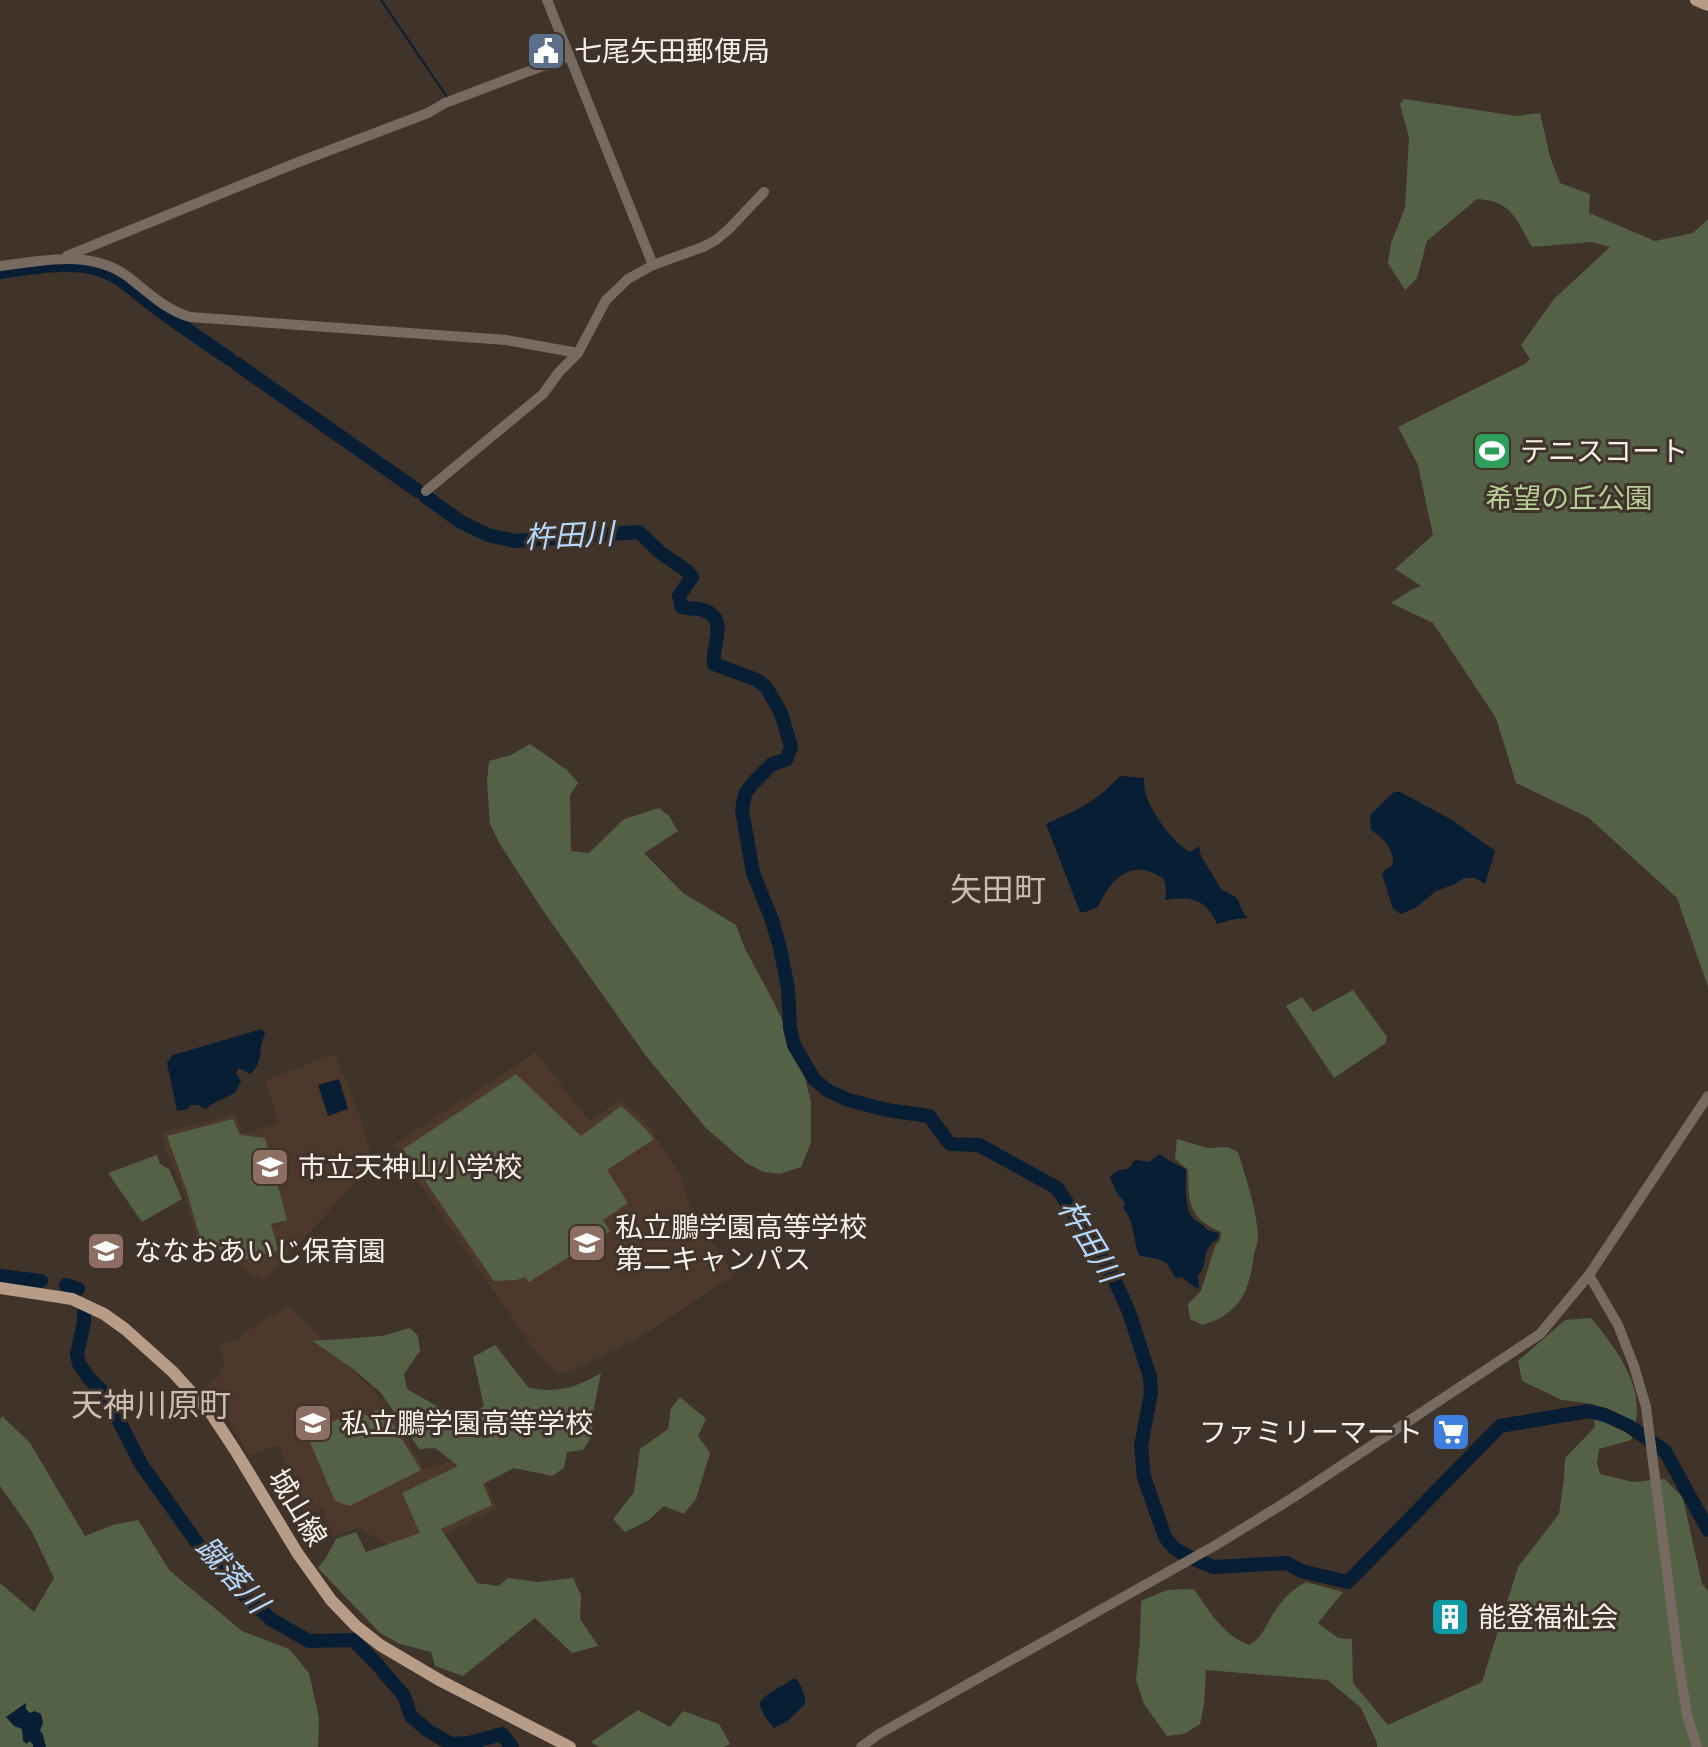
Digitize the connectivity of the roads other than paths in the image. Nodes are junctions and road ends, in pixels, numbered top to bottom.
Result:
1 (547, 0) edge
2 (1696, 0) edge
3 (1708, 5) edge
4 (569, 56) junction
5 (764, 192) dead end
6 (62, 259) junction
7 (653, 265) junction
8 (0, 266) edge
9 (578, 353) junction
10 (426, 491) dead end
11 (1708, 1096) edge
12 (1589, 1275) junction
13 (0, 1288) edge
14 (570, 1747) edge
15 (861, 1747) edge
16 (1697, 1747) edge

1 - 4 street
2 - 3 main road
4 - 6 street
4 - 7 street
5 - 7 street
6 - 8 street
6 - 9 street
7 - 9 street
9 - 10 street
11 - 12 street
12 - 15 street
12 - 16 street
13 - 14 main road, 城山線

